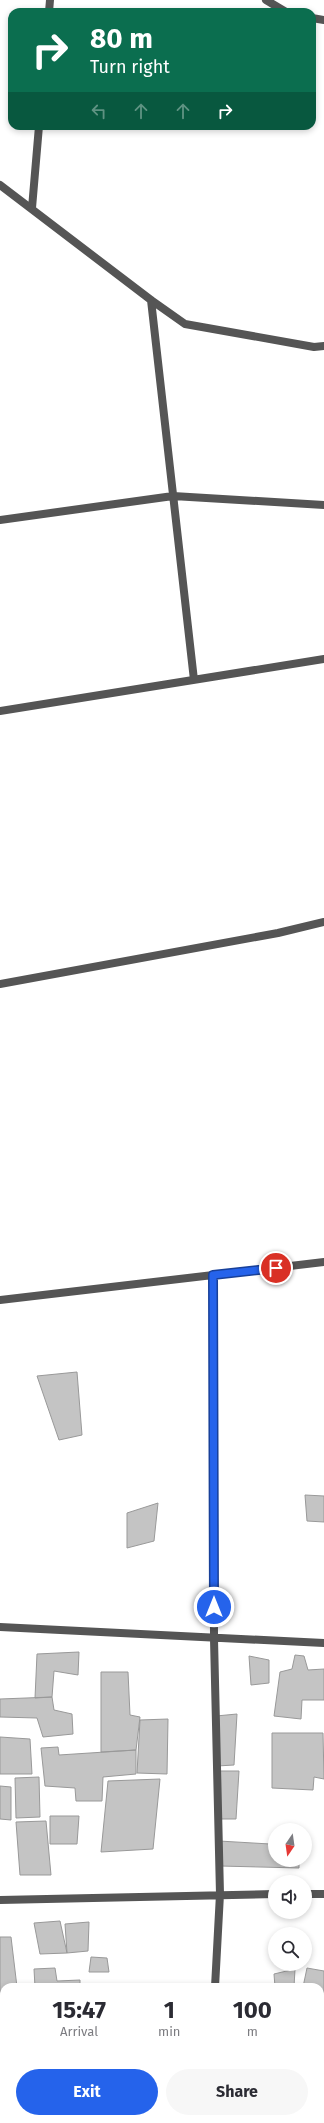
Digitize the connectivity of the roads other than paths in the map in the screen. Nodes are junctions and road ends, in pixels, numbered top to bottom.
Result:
1 (266, 0) edge
2 (279, 8) edge
3 (39, 130) edge
4 (0, 185) edge
5 (32, 208) junction
6 (151, 300) junction
7 (324, 346) edge
8 (173, 496) junction
9 (324, 505) edge
10 (0, 520) edge
11 (324, 659) edge
12 (194, 680) junction
13 (0, 711) edge
14 (324, 922) edge
15 (0, 984) edge
16 (324, 1262) edge
17 (213, 1275) junction
18 (0, 1300) edge
19 (0, 1627) edge
20 (214, 1639) junction
21 (324, 1643) edge
22 (220, 1894) junction
23 (268, 1894) edge
24 (312, 1894) edge
25 (324, 1894) edge
26 (0, 1900) edge
27 (215, 1983) edge

1 - 2 street
3 - 5 street
4 - 5 street
5 - 6 street
6 - 7 street
6 - 8 street
8 - 9 street
8 - 10 street
8 - 12 street
11 - 12 street
12 - 13 street
14 - 15 street
16 - 17 street
17 - 18 street
17 - 20 street
19 - 20 street
20 - 21 street
20 - 22 street
22 - 23 street
22 - 26 street
22 - 27 street
24 - 25 street

